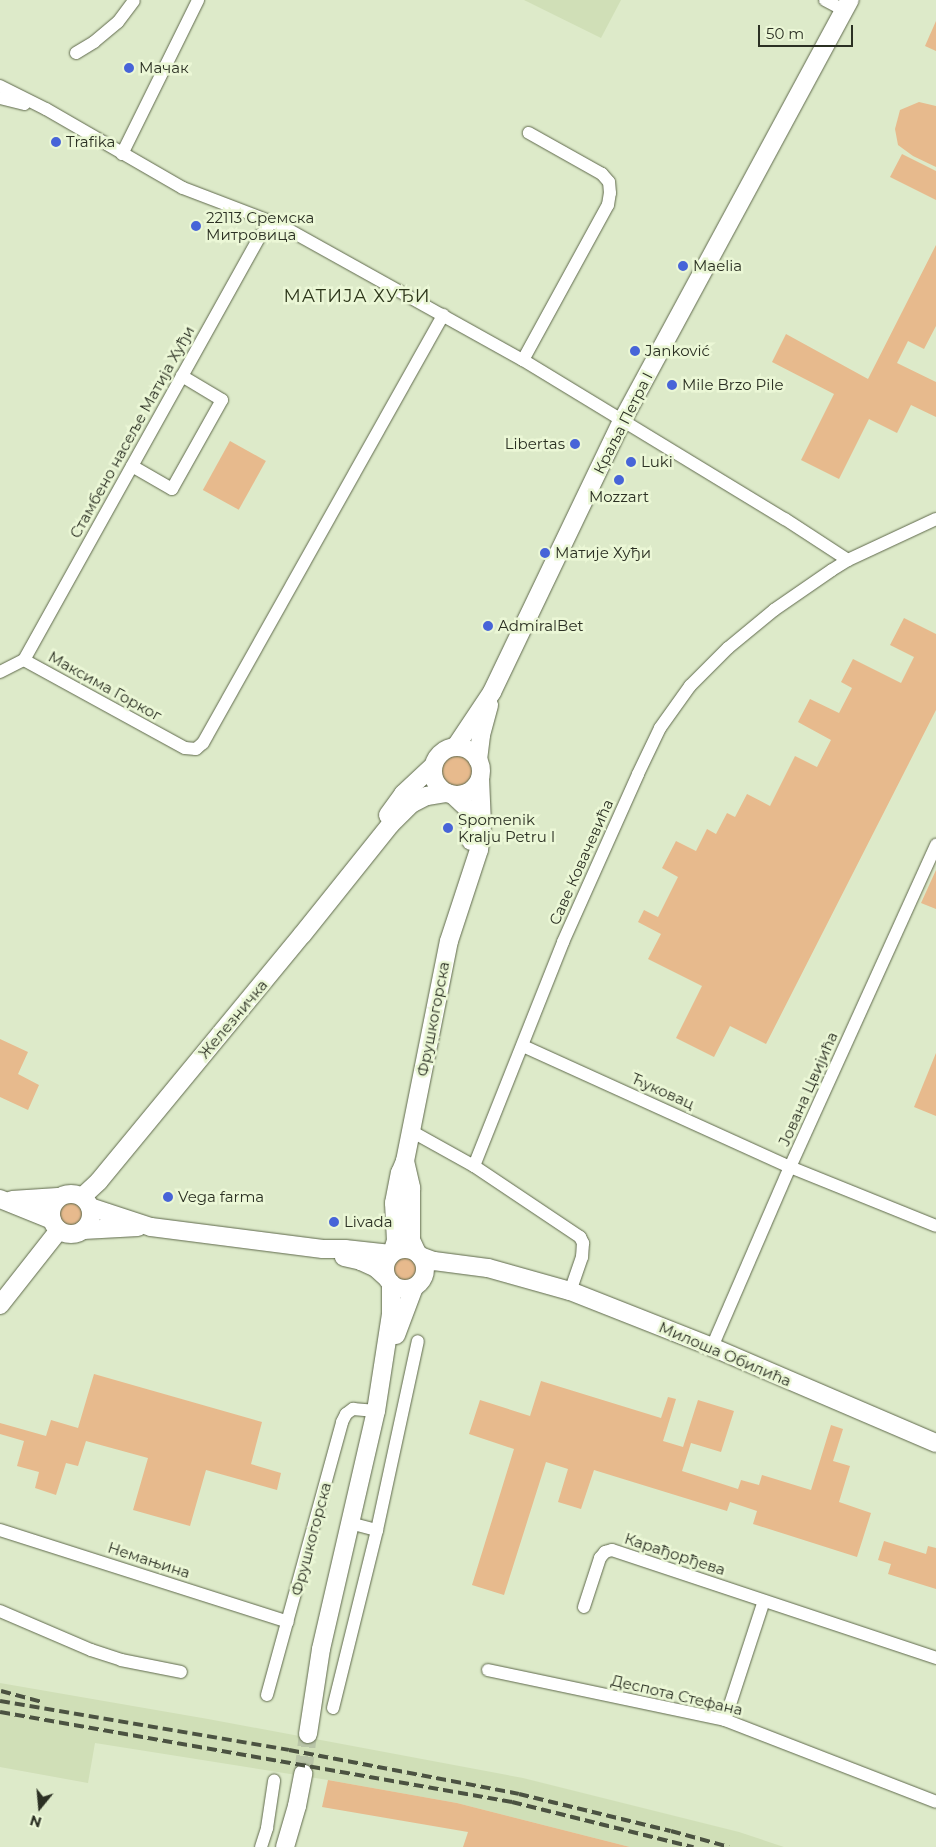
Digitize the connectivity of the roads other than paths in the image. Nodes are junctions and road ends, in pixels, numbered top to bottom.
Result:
1 (198, 0) edge
2 (825, 0) edge
3 (134, 1) edge
4 (847, 5) edge
5 (76, 52) dead end
6 (0, 86) edge
7 (0, 98) edge
8 (46, 109) junction
9 (529, 133) dead end
10 (122, 154) junction
11 (272, 222) junction
12 (443, 315) junction
13 (524, 360) junction
14 (182, 376) junction
15 (622, 421) junction
16 (132, 466) junction
17 (936, 519) edge
18 (848, 560) junction
19 (24, 660) junction
20 (0, 672) edge
21 (492, 692) junction
22 (456, 746) junction
23 (478, 760) junction
24 (433, 766) junction
25 (480, 779) junction
26 (450, 794) junction
27 (380, 837) junction
28 (936, 845) edge
29 (468, 879) junction
30 (523, 1046) junction
31 (410, 1131) junction
32 (406, 1161) junction
33 (474, 1166) junction
34 (790, 1167) junction
35 (58, 1197) junction
36 (2, 1200) edge
37 (86, 1202) junction
38 (55, 1225) junction
39 (151, 1226) junction
40 (936, 1226) edge
41 (83, 1230) junction
42 (323, 1249) junction
43 (392, 1254) junction
44 (418, 1254) junction
45 (511, 1275) junction
46 (389, 1280) junction
47 (417, 1284) junction
48 (570, 1290) junction
49 (0, 1305) edge
50 (418, 1341) dead end
51 (712, 1348) junction
52 (382, 1376) junction
53 (376, 1412) junction
54 (936, 1443) edge
55 (350, 1523) junction
56 (0, 1530) edge
57 (377, 1530) junction
58 (764, 1601) junction
59 (584, 1607) dead end
60 (0, 1611) edge
61 (288, 1622) junction
62 (936, 1658) edge
63 (488, 1670) dead end
64 (182, 1672) dead end
65 (267, 1695) dead end
66 (333, 1708) dead end
67 (725, 1720) junction
68 (308, 1734) tunnel mouth
69 (303, 1774) tunnel mouth
70 (274, 1782) dead end
71 (936, 1802) edge
72 (260, 1847) edge
73 (284, 1847) edge

1 - 10 street
2 - 4 street
3 - 5 street
4 - 15 street, Краља Петра I
6 - 8 street
7 - 8 street
8 - 10 street
9 - 13 street
10 - 11 street
11 - 12 street
11 - 14 street, Стамбено насеље Матија Хуђи
12 - 13 street
12 - 19 street, Максима Горког
13 - 15 street
14 - 16 street, Стамбено насеље Матија Хуђи
14 - 16 street
15 - 18 street
15 - 21 street, Краља Петра I
16 - 19 street, Стамбено насеље Матија Хуђи
17 - 18 street, Саве Ковачевића
18 - 30 street, Саве Ковачевића
19 - 20 street, Максима Горког
21 - 22 street, Краља Петра I
21 - 23 street, Краља Петра I
22 - 23 street
22 - 24 street
23 - 25 street
24 - 26 street
24 - 27 street, Железничка
25 - 26 street
25 - 29 street, Фрушкогорска
26 - 27 street, Железничка
26 - 29 street, Фрушкогорска
27 - 37 street, Железничка
28 - 34 street, Јована Цвијића
29 - 31 street, Фрушкогорска
30 - 33 street, Саве Ковачевића
30 - 34 street, Ћуковац
31 - 32 street, Фрушкогорска
31 - 33 street
32 - 43 street, Фрушкогорска
32 - 44 street, Фрушкогорска
33 - 48 street
34 - 40 street, Ћуковац
34 - 51 street, Јована Цвијића
35 - 36 street
35 - 37 street
35 - 38 street
36 - 38 street
37 - 39 street
37 - 41 street
38 - 41 street
38 - 49 street
39 - 41 street
39 - 42 street
42 - 43 street
42 - 46 street
43 - 44 street
43 - 46 street
44 - 45 street, Милоша Обилића
44 - 47 street
45 - 47 street, Милоша Обилића
45 - 48 street, Милоша Обилића
46 - 47 street
46 - 52 street
47 - 52 street
48 - 51 street, Милоша Обилића
50 - 57 street
51 - 54 street, Милоша Обилића
52 - 53 street
53 - 55 street
53 - 61 street, Фрушкогорска
55 - 57 street
55 - 68 street
56 - 61 street, Немањина
57 - 66 street
58 - 59 street, Карађорђева
58 - 62 street, Карађорђева
58 - 67 street
60 - 64 street
61 - 65 street, Фрушкогорска
63 - 67 street, Деспота Стефана
67 - 71 street, Деспота Стефана
69 - 73 street
70 - 72 street

